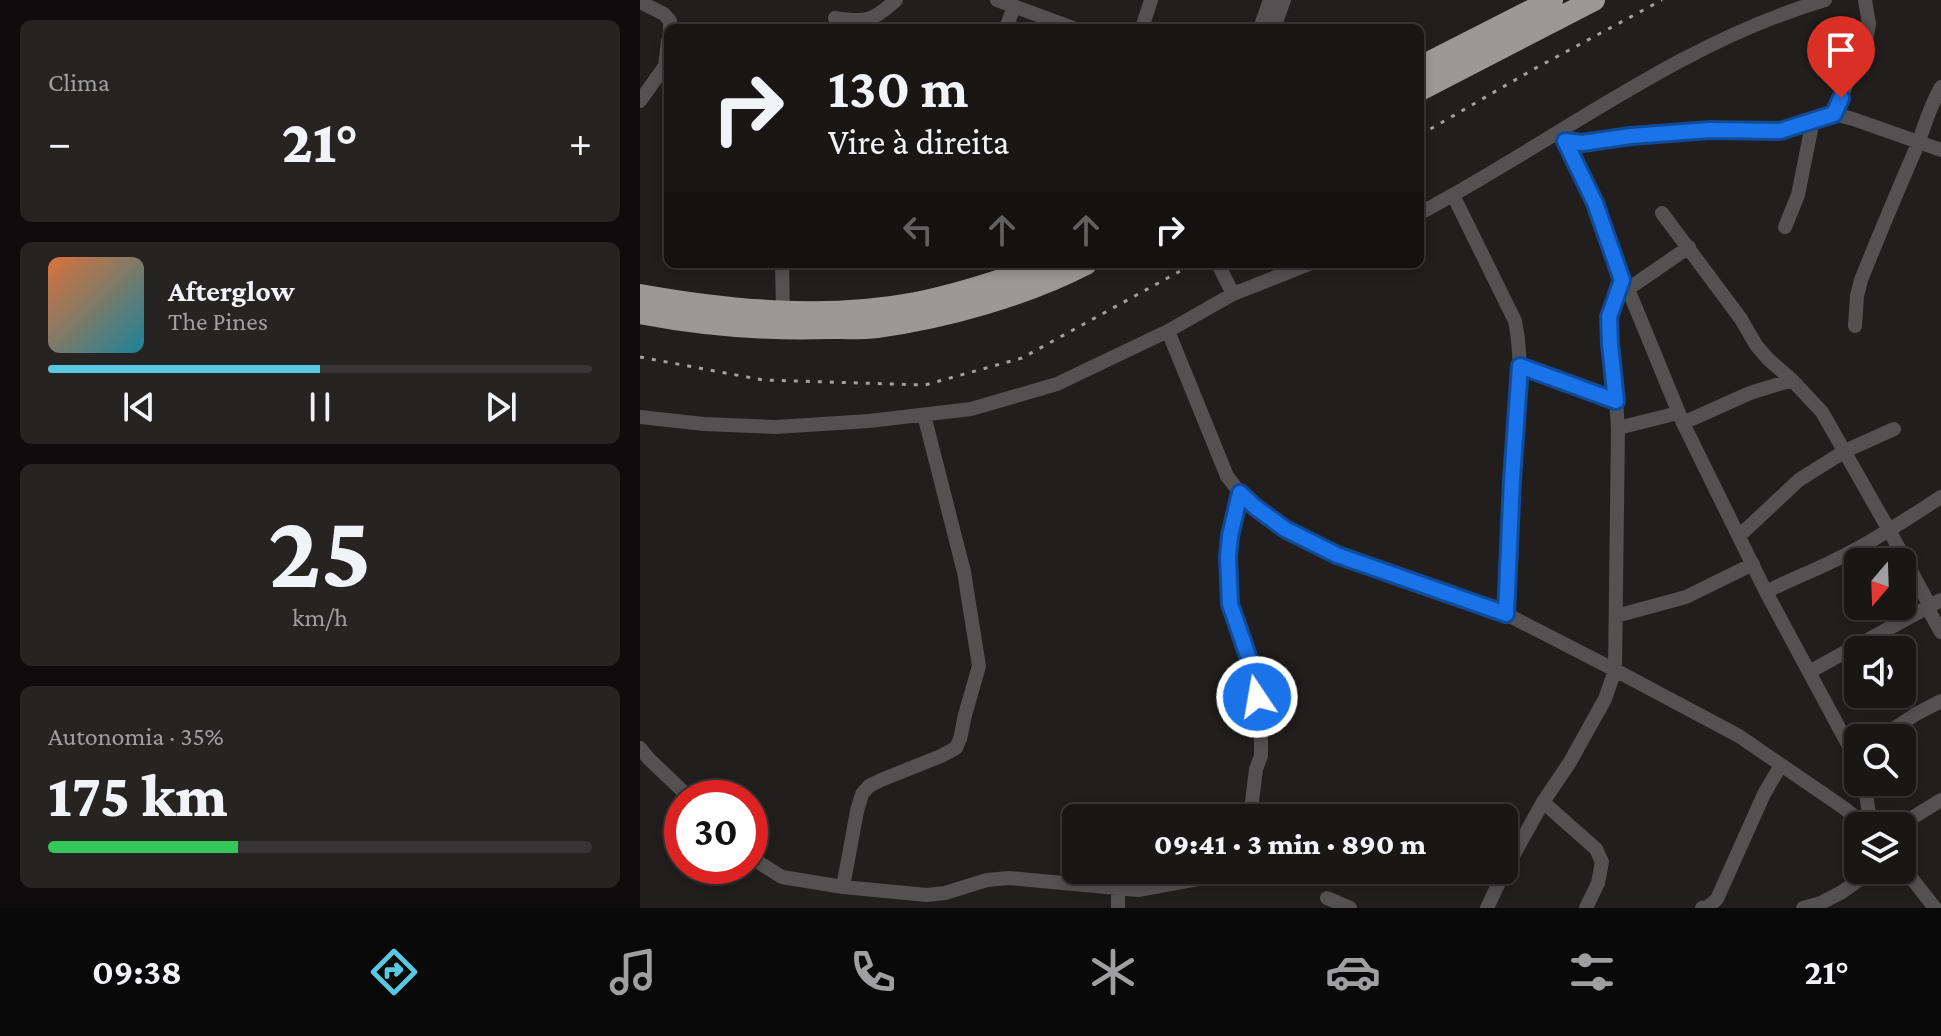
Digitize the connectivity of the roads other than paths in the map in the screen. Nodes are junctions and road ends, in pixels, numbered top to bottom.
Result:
1 (896, 0) edge
2 (997, 0) edge
3 (1151, 0) edge
4 (1270, 0) edge
5 (1284, 0) edge
6 (1552, 0) edge
7 (1594, 0) edge
8 (1825, 0) edge
9 (1865, 0) edge
10 (640, 2) edge
11 (1014, 7) junction
12 (835, 18) dead end
13 (670, 24) edge
14 (1008, 24) edge
15 (1062, 24) edge
16 (1143, 24) edge
17 (1261, 24) edge
18 (1275, 24) edge
19 (1424, 65) edge
20 (664, 72) edge
21 (1941, 87) edge
22 (1424, 88) edge
23 (640, 101) edge
24 (1834, 114) junction
25 (1813, 120) junction
26 (1560, 138) junction
27 (1918, 142) junction
28 (1941, 150) edge
29 (1453, 195) junction
30 (1424, 211) edge
31 (1662, 213) dead end
32 (1785, 227) dead end
33 (1689, 247) junction
34 (782, 268) edge
35 (1034, 268) edge
36 (1077, 268) edge
37 (1220, 268) edge
38 (1299, 268) edge
39 (1625, 284) junction
40 (1233, 294) junction
41 (640, 295) edge
42 (783, 311) junction
43 (640, 313) edge
44 (1855, 326) dead end
45 (1168, 331) junction
46 (1520, 366) junction
47 (1792, 380) junction
48 (1616, 401) junction
49 (924, 415) junction
50 (640, 417) edge
51 (1680, 418) junction
52 (1618, 428) junction
53 (1894, 429) dead end
54 (1845, 451) junction
55 (1240, 493) junction
56 (1941, 497) edge
57 (1889, 530) junction
58 (1739, 536) junction
59 (1753, 564) junction
60 (1766, 592) junction
61 (1933, 605) edge
62 (1506, 614) junction
63 (1616, 616) junction
64 (1941, 632) edge
65 (1615, 670) junction
66 (1809, 672) junction
67 (1941, 701) edge
68 (1901, 724) edge
69 (1844, 734) edge
70 (640, 748) edge
71 (1781, 765) junction
72 (671, 780) edge
73 (1941, 800) edge
74 (1543, 802) junction
75 (1252, 804) edge
76 (1849, 812) edge
77 (1916, 815) edge
78 (768, 868) edge
79 (1177, 884) edge
80 (1853, 884) edge
81 (1916, 884) edge
82 (843, 887) junction
83 (1118, 888) junction
84 (1327, 898) dead end
85 (1941, 903) edge
86 (1118, 908) edge
87 (1350, 908) edge
88 (1487, 908) edge
89 (1586, 908) edge
90 (1702, 908) edge
91 (1803, 908) edge
92 (1935, 908) edge

1 - 12 street
2 - 11 street
3 - 16 street
4 - 17 street
5 - 18 street
6 - 19 highway
7 - 22 highway
8 - 26 street
9 - 24 street
10 - 13 street
11 - 14 street
11 - 15 street
20 - 23 street
21 - 27 street
24 - 25 street
24 - 27 street
25 - 26 street
25 - 32 street
26 - 29 street
26 - 39 street
27 - 28 street
27 - 44 street
29 - 30 street
29 - 46 street
31 - 33 street
33 - 39 street
33 - 47 street
34 - 42 street
35 - 42 highway
36 - 43 highway
37 - 40 street
38 - 40 street
39 - 48 street
39 - 51 street
40 - 45 street
41 - 42 highway
45 - 49 street
45 - 55 street
46 - 48 street
46 - 62 street
47 - 51 street
47 - 54 street
48 - 52 street
49 - 50 street
49 - 82 street
51 - 52 street
51 - 58 street
52 - 63 street
53 - 54 street
54 - 57 street
54 - 58 street
55 - 62 street
55 - 75 street
56 - 57 street
57 - 60 street
57 - 61 street
58 - 59 street
59 - 60 street
59 - 63 street
60 - 66 street
61 - 64 street
61 - 66 street
62 - 65 street
63 - 65 street
65 - 71 street
65 - 74 street
66 - 69 street
67 - 68 street
70 - 72 street
71 - 76 street
71 - 90 street
73 - 77 street
74 - 88 street
74 - 89 street
78 - 82 street
79 - 83 street
80 - 91 street
81 - 92 street
82 - 83 street
83 - 86 street
84 - 87 street
85 - 92 street

